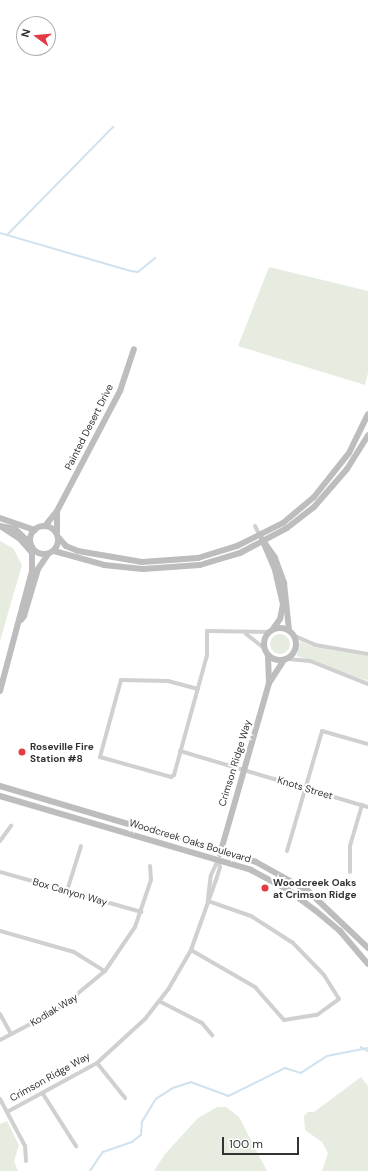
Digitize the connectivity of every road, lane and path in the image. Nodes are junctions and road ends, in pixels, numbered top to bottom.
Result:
1 (134, 349) dead end
2 (368, 414) edge
3 (368, 434) edge
4 (57, 511) junction
5 (0, 518) edge
6 (0, 526) edge
7 (45, 526) junction
8 (255, 526) dead end
9 (34, 530) junction
10 (57, 535) junction
11 (260, 536) junction
12 (264, 542) junction
13 (31, 548) junction
14 (54, 550) junction
15 (48, 554) junction
16 (20, 620) junction
17 (289, 630) junction
18 (271, 631) junction
19 (246, 633) junction
20 (295, 636) junction
21 (264, 648) junction
22 (368, 654) edge
23 (268, 656) junction
24 (286, 659) junction
25 (269, 683) junction
26 (368, 684) edge
27 (198, 689) junction
28 (0, 692) edge
29 (368, 744) edge
30 (180, 751) junction
31 (243, 770) junction
32 (0, 786) edge
33 (305, 787) junction
34 (0, 796) edge
35 (362, 805) junction
36 (368, 807) edge
37 (11, 826) dead end
38 (0, 841) edge
39 (81, 846) dead end
40 (220, 850) junction
41 (288, 851) dead end
42 (218, 859) junction
43 (150, 866) dead end
44 (0, 872) edge
45 (350, 872) dead end
46 (210, 878) junction
47 (216, 880) junction
48 (67, 891) junction
49 (208, 901) junction
50 (141, 912) junction
51 (0, 931) edge
52 (368, 948) edge
53 (191, 950) junction
54 (368, 964) edge
55 (105, 971) junction
56 (159, 1001) junction
57 (0, 1014) edge
58 (11, 1034) junction
59 (212, 1035) dead end
60 (0, 1040) edge
61 (97, 1062) junction
62 (42, 1094) junction
63 (125, 1098) dead end
64 (0, 1099) edge
65 (7, 1112) junction
66 (76, 1146) dead end
67 (26, 1161) dead end

1 - 4 street, Painted Desert Drive
2 - 11 street
3 - 12 street
4 - 7 street, Painted Desert Drive
4 - 10 street, Painted Desert Drive
5 - 9 street
6 - 13 street
6 - 13 street
7 - 9 street
7 - 10 street
8 - 11 street
9 - 13 street
10 - 11 street
10 - 14 street
11 - 12 street
12 - 14 street
12 - 17 street
12 - 18 street
13 - 15 street
13 - 16 street
14 - 15 street
15 - 16 street
16 - 28 street
17 - 18 street
17 - 20 street
18 - 19 street
18 - 21 street
19 - 21 street
19 - 27 street
20 - 22 street
20 - 24 street
21 - 23 street
23 - 24 street
23 - 25 street, Crimson Ridge Way
24 - 25 street, Crimson Ridge Way
24 - 26 street
25 - 31 street, Crimson Ridge Way
27 - 30 street
27 - 30 street
29 - 33 street
30 - 31 street, Knots Street
31 - 33 street, Knots Street
31 - 40 street, Crimson Ridge Way
32 - 40 street, Woodcreek Oaks Boulevard
33 - 35 street, Knots Street
33 - 41 street
34 - 42 street, Woodcreek Oaks Boulevard
35 - 36 street, Knots Street
35 - 45 street
37 - 38 street
39 - 48 street
40 - 42 street, Crimson Ridge Way
40 - 52 street, Woodcreek Oaks Boulevard
42 - 46 street, Crimson Ridge Way
42 - 47 street, Crimson Ridge Way
42 - 54 street, Woodcreek Oaks Boulevard
43 - 50 street, Kodiak Way
44 - 48 street, Box Canyon Way
46 - 47 street
46 - 49 street, Crimson Ridge Way
47 - 49 street, Crimson Ridge Way
48 - 50 street, Box Canyon Way
49 - 53 street, Crimson Ridge Way
49 - 53 street
50 - 55 street, Kodiak Way
51 - 55 street
53 - 56 street, Crimson Ridge Way
55 - 58 street, Kodiak Way
56 - 59 street
56 - 61 street, Crimson Ridge Way
57 - 58 street
58 - 60 street, Kodiak Way
61 - 62 street, Crimson Ridge Way
61 - 63 street
62 - 65 street, Crimson Ridge Way
62 - 66 street
64 - 65 street
65 - 67 street

